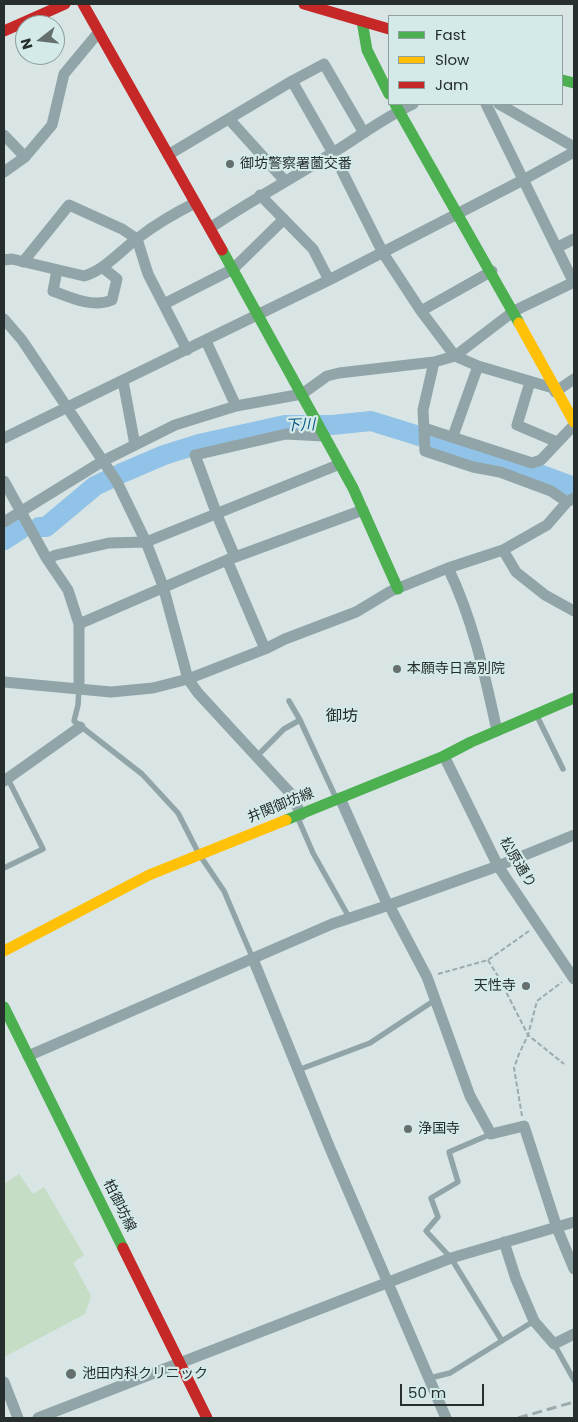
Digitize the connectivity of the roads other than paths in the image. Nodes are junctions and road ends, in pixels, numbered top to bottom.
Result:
1 (66, 4) edge
2 (83, 4) edge
3 (304, 4) edge
4 (362, 21) junction
5 (4, 30) edge
6 (388, 30) edge
7 (98, 33) junction
8 (292, 81) junction
9 (388, 92) edge
10 (486, 105) edge
11 (501, 105) edge
12 (396, 107) edge
13 (229, 119) junction
14 (364, 133) junction
15 (4, 134) edge
16 (574, 147) edge
17 (574, 152) edge
18 (333, 153) junction
19 (168, 155) junction
20 (25, 157) junction
21 (4, 172) edge
22 (523, 180) junction
23 (285, 181) junction
24 (260, 195) junction
25 (195, 202) junction
26 (458, 213) junction
27 (284, 219) junction
28 (210, 228) junction
29 (137, 238) junction
30 (574, 239) edge
31 (558, 247) junction
32 (383, 253) junction
33 (4, 260) edge
34 (23, 262) junction
35 (102, 266) junction
36 (233, 269) junction
37 (58, 270) junction
38 (492, 271) junction
39 (329, 280) junction
40 (574, 283) edge
41 (164, 304) junction
42 (514, 310) junction
43 (421, 311) junction
44 (259, 316) junction
45 (4, 319) edge
46 (206, 341) junction
47 (187, 350) junction
48 (455, 356) junction
49 (434, 362) junction
50 (478, 366) junction
51 (574, 380) edge
52 (123, 381) junction
53 (530, 382) junction
54 (554, 390) junction
55 (302, 394) junction
56 (236, 406) junction
57 (66, 408) junction
58 (574, 423) edge
59 (424, 429) junction
60 (322, 434) junction
61 (453, 436) junction
62 (4, 438) edge
63 (557, 442) junction
64 (134, 445) junction
65 (340, 464) junction
66 (105, 465) junction
67 (4, 481) edge
68 (571, 500) edge
69 (363, 510) junction
70 (20, 513) junction
71 (217, 515) junction
72 (4, 522) edge
73 (146, 542) junction
74 (504, 550) junction
75 (231, 558) junction
76 (47, 559) junction
77 (448, 568) junction
78 (163, 586) junction
79 (398, 589) junction
80 (574, 611) edge
81 (79, 624) junction
82 (265, 649) junction
83 (188, 679) junction
84 (4, 682) edge
85 (79, 688) junction
86 (574, 698) edge
87 (289, 701) dead end
88 (536, 714) junction
89 (300, 720) junction
90 (80, 727) junction
91 (497, 731) junction
92 (256, 756) junction
93 (444, 756) junction
94 (562, 769) dead end
95 (6, 780) edge
96 (339, 799) junction
97 (299, 816) junction
98 (574, 835) edge
99 (199, 854) junction
100 (498, 866) junction
101 (4, 868) edge
102 (389, 906) junction
103 (350, 919) junction
104 (4, 951) edge
105 (253, 959) junction
106 (572, 973) edge
107 (435, 1000) junction
108 (4, 1007) edge
109 (28, 1056) junction
110 (298, 1070) junction
111 (490, 1134) junction
112 (574, 1222) edge
113 (557, 1228) junction
114 (504, 1242) junction
115 (452, 1258) junction
116 (574, 1269) edge
117 (386, 1282) junction
118 (534, 1321) junction
119 (574, 1334) edge
120 (502, 1341) junction
121 (554, 1344) junction
122 (179, 1363) junction
123 (430, 1378) junction
124 (574, 1380) edge
125 (4, 1382) edge
126 (18, 1418) edge
127 (38, 1418) edge
128 (207, 1418) edge
129 (446, 1418) edge

1 - 5 main road
2 - 7 main road
3 - 4 main road
4 - 6 main road
4 - 9 main road
7 - 19 main road
7 - 20 street
8 - 13 street
8 - 14 street
8 - 18 street
10 - 22 street
11 - 16 street
12 - 14 street
12 - 26 main road
13 - 19 street
13 - 23 street
14 - 18 street
15 - 20 street
17 - 22 street
18 - 23 street
18 - 32 street
19 - 25 main road
20 - 21 street
22 - 26 street
22 - 31 street
23 - 24 street
24 - 27 street
24 - 28 street
25 - 28 main road
25 - 29 street
26 - 32 street
26 - 38 main road
27 - 36 street
27 - 39 street
28 - 36 main road
29 - 34 street
29 - 35 street
29 - 41 street
30 - 31 street
31 - 40 street
32 - 39 street
32 - 43 street
33 - 34 street
34 - 37 street
35 - 37 street
35 - 37 street
36 - 41 street
36 - 44 main road
38 - 42 main road
38 - 43 street
39 - 44 street
40 - 42 street
41 - 47 street
42 - 48 street
42 - 54 main road
43 - 48 street
44 - 46 street
44 - 55 main road
45 - 57 street
46 - 47 street
46 - 56 street
47 - 52 street
48 - 49 street
48 - 50 street
49 - 55 street
49 - 59 street
50 - 53 street
50 - 61 street
51 - 54 street
52 - 57 street
52 - 64 street
53 - 54 street
53 - 63 street
54 - 58 main road
55 - 56 street
55 - 60 main road
56 - 64 street
57 - 62 street
57 - 66 street
58 - 63 street
59 - 61 street
59 - 68 street
60 - 65 main road
60 - 71 street
61 - 63 street
64 - 66 street
65 - 69 main road
65 - 71 street
66 - 70 street
66 - 73 street
67 - 70 street
68 - 74 street
69 - 75 street
69 - 79 main road
70 - 72 street
70 - 76 street
71 - 73 street
71 - 75 street
73 - 76 street
73 - 78 street
74 - 77 street
74 - 80 street
75 - 78 street
75 - 82 street
76 - 81 street
77 - 79 street
77 - 91 street
78 - 81 street
78 - 83 street
79 - 82 street
81 - 85 street
82 - 83 street
83 - 85 street
83 - 92 street
84 - 85 street
85 - 90 lane
86 - 88 main road, 井関御坊線
87 - 89 lane
88 - 91 main road, 井関御坊線
88 - 94 lane
89 - 92 lane
89 - 96 lane
90 - 95 street
90 - 99 lane
91 - 93 main road, 井関御坊線
92 - 97 street
93 - 96 main road, 井関御坊線
93 - 100 street, 松原通り
95 - 101 lane
96 - 97 main road, 井関御坊線
96 - 102 street
97 - 99 main road, 井関御坊線
97 - 103 lane
98 - 100 street
99 - 104 main road, 井関御坊線
99 - 105 lane
100 - 102 street
100 - 106 street, 松原通り
102 - 103 street
102 - 107 street
103 - 105 street
105 - 109 street
105 - 110 street
107 - 110 lane
107 - 111 street
108 - 109 main road, 柏御坊線
109 - 122 main road, 柏御坊線
110 - 117 street
111 - 113 street
111 - 115 lane
112 - 113 street
113 - 114 street
113 - 116 street
114 - 115 street
114 - 118 street
115 - 117 street
115 - 120 lane
117 - 122 street
117 - 123 street
118 - 120 lane
118 - 121 street
119 - 121 street
120 - 123 lane
121 - 124 lane
122 - 127 street
122 - 128 main road, 柏御坊線
123 - 129 street
125 - 126 street

